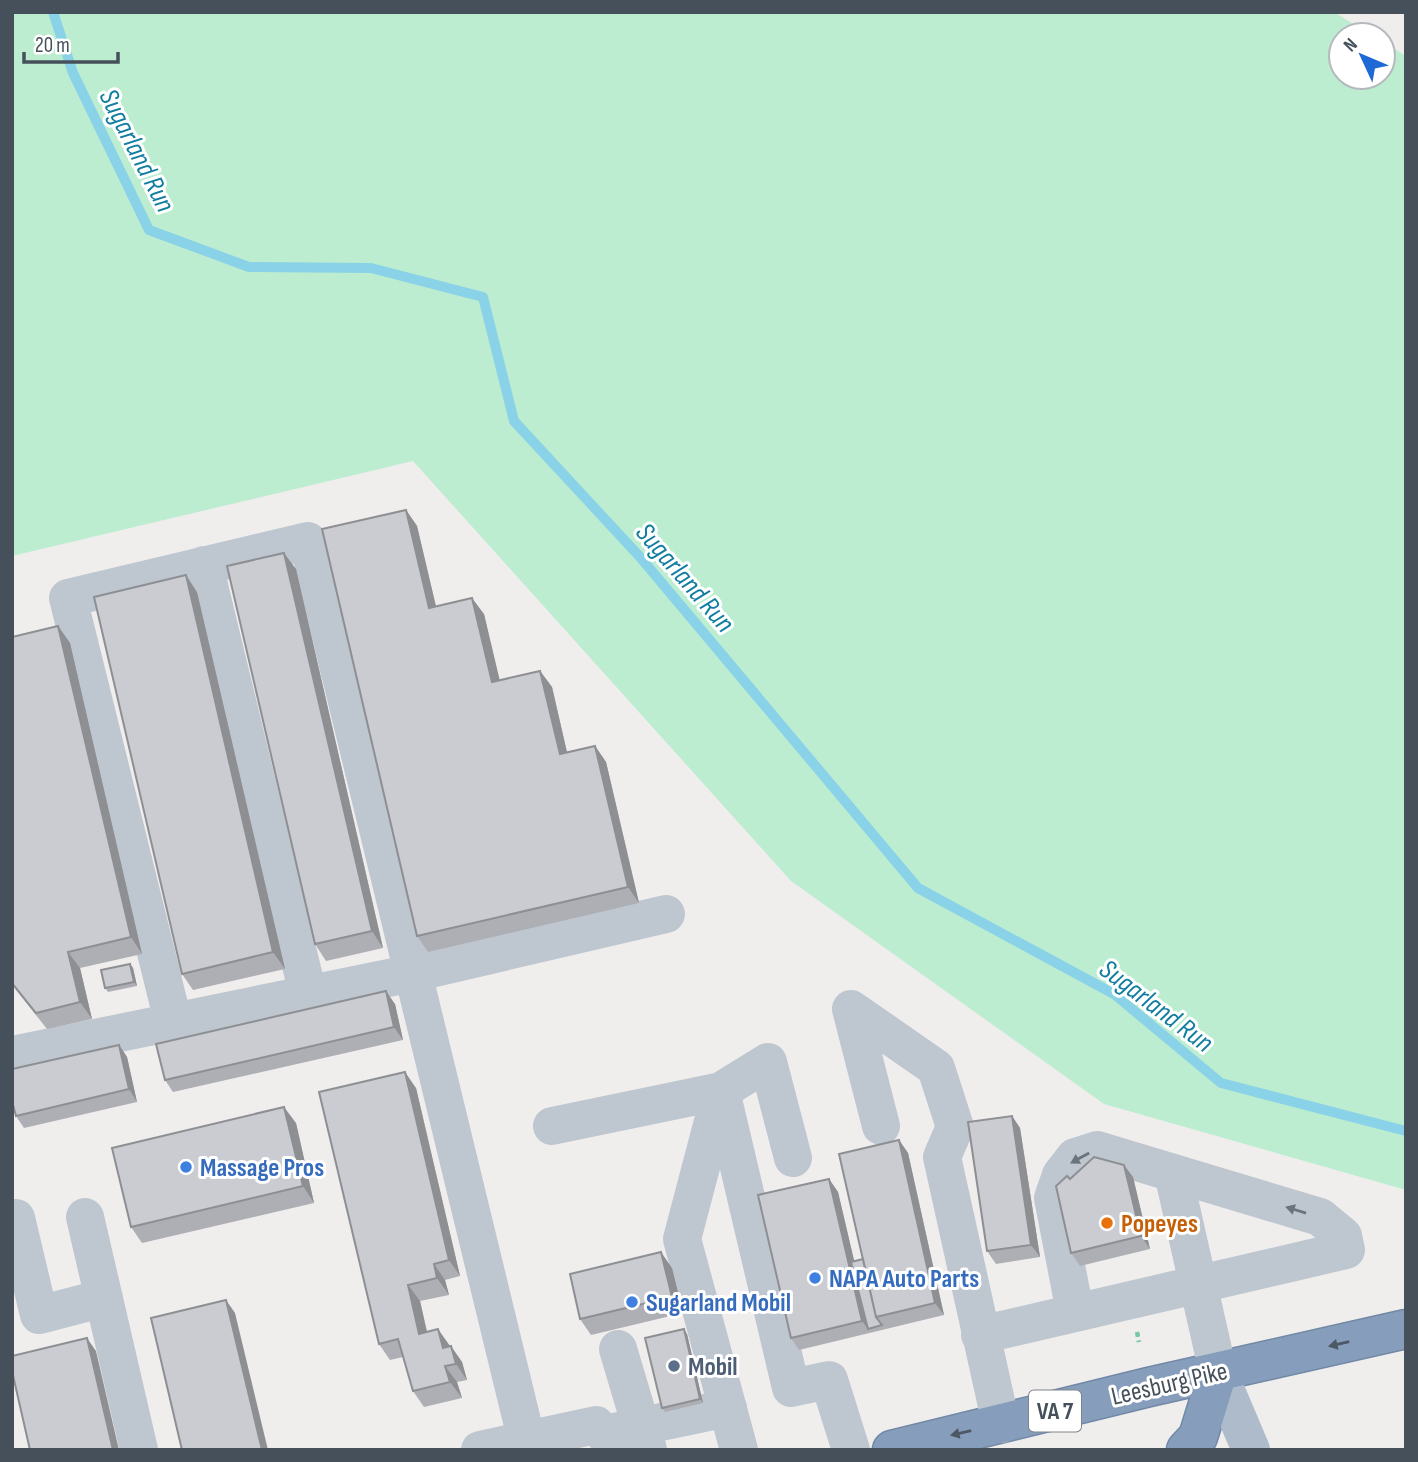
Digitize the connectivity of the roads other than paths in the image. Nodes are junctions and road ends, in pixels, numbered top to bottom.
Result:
1 (204, 565) junction
2 (666, 914) dead end
3 (413, 973) junction
4 (308, 994) junction
5 (173, 1021) junction
6 (12, 1055) edge
7 (722, 1091) junction
8 (552, 1126) dead end
9 (881, 1126) dead end
10 (793, 1158) dead end
11 (1173, 1173) junction
12 (85, 1217) dead end
13 (16, 1218) dead end
14 (1198, 1284) junction
15 (104, 1298) junction
16 (1075, 1312) junction
17 (1406, 1329) edge
18 (980, 1335) junction
19 (618, 1349) dead end
20 (1218, 1372) junction
21 (728, 1408) junction
22 (1001, 1424) junction
23 (644, 1438) edge
24 (528, 1445) edge
25 (139, 1450) edge
26 (480, 1450) edge
27 (739, 1450) edge
28 (851, 1450) edge
29 (892, 1450) edge
30 (1186, 1450) edge
31 (1209, 1450) edge
32 (1251, 1450) edge

1 - 3 street
1 - 4 street
1 - 5 street
2 - 3 street
3 - 4 street
3 - 24 street
4 - 5 street
5 - 6 street
7 - 8 street
7 - 10 street
7 - 21 street
7 - 28 street
9 - 18 street
11 - 14 street
14 -> 11 street
11 -> 16 street
12 - 15 street
13 - 15 street
14 - 16 street
14 - 20 street
15 - 25 street
16 - 18 street
17 -> 20 highway, Leesburg Pike / VA 7
18 - 22 street
19 - 23 street
20 - 22 highway, Leesburg Pike / VA 7
20 - 30 highway
20 - 31 main road
20 - 32 main road
21 - 23 street
21 - 27 street
22 -> 29 highway, Leesburg Pike / VA 7
23 - 24 street
24 - 26 street

